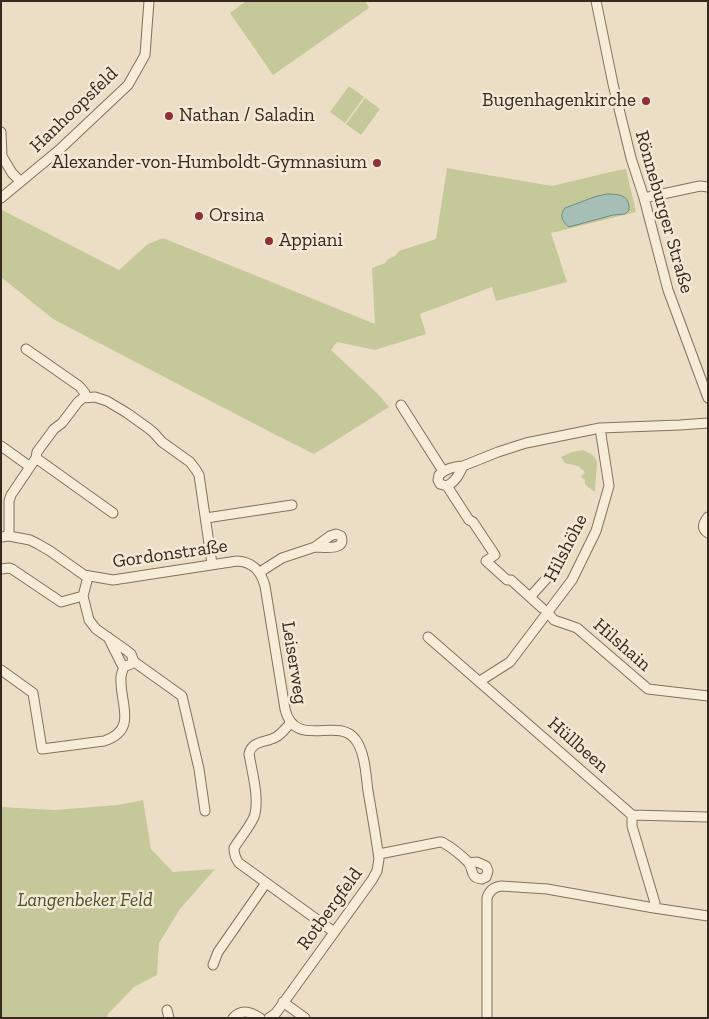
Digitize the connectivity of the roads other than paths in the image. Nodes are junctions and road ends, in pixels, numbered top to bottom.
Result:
1 (149, 1) edge
2 (596, 1) edge
3 (1, 132) edge
4 (20, 181) junction
5 (708, 187) edge
6 (1, 198) edge
7 (644, 198) junction
8 (26, 348) dead end
9 (86, 397) junction
10 (708, 398) edge
11 (401, 405) dead end
12 (708, 423) edge
13 (600, 428) junction
14 (1, 446) edge
15 (36, 458) junction
16 (29, 466) junction
17 (463, 466) junction
18 (443, 471) junction
19 (447, 486) junction
20 (292, 506) dead end
21 (113, 513) dead end
22 (708, 517) edge
23 (206, 518) junction
24 (708, 534) edge
25 (5, 537) edge
26 (315, 547) dead end
27 (212, 564) junction
28 (557, 567) dead end
29 (1, 570) edge
30 (260, 572) junction
31 (88, 577) junction
32 (83, 596) junction
33 (530, 597) junction
34 (544, 610) junction
35 (108, 637) junction
36 (428, 637) dead end
37 (133, 661) junction
38 (124, 666) junction
39 (1, 670) edge
40 (480, 681) junction
41 (708, 696) edge
42 (291, 722) junction
43 (205, 811) dead end
44 (632, 815) junction
45 (708, 816) edge
46 (379, 854) junction
47 (469, 864) dead end
48 (266, 883) junction
49 (654, 908) junction
50 (708, 916) edge
51 (334, 932) junction
52 (213, 965) dead end
53 (283, 1002) junction
54 (273, 1016) edge
55 (233, 1018) edge
56 (260, 1018) edge
57 (305, 1018) edge
58 (487, 1018) edge

1 - 4 street, Hanhoopsfeld
2 - 7 street, Rönneburger Straße
3 - 4 street
4 - 6 street, Hanhoopsfeld
5 - 7 street
7 - 10 street, Rönneburger Straße
8 - 9 street
9 - 15 street
9 - 23 street
11 - 18 street
12 - 13 street
13 - 17 street
13 - 34 street, Hilshöhe
14 - 16 street
15 - 16 street
15 - 21 street
16 - 25 street
17 - 18 street
17 - 19 street
18 - 19 street
19 - 33 street, Hilshain
20 - 23 street
22 - 24 street
23 - 27 street
25 - 31 street, Gordonstraße
26 - 30 street
27 - 30 street, Gordonstraße
27 - 31 street, Gordonstraße
28 - 33 street
29 - 32 street
30 - 42 street, Leiserweg
31 - 32 street
32 - 35 street
33 - 34 street, Hilshain
34 - 40 street, Hilshöhe
34 - 41 street, Hilshain
35 - 37 street
35 - 38 street
36 - 40 street, Hüllbeen
37 - 38 street
37 - 43 street
38 - 39 street
40 - 44 street, Hüllbeen
42 - 46 street, Leiserweg
42 - 48 street
44 - 45 street
44 - 49 street
46 - 47 street, Rotbergfeld
46 - 51 street, Rotbergfeld
48 - 51 street
48 - 52 street
49 - 50 street
49 - 58 street
51 - 53 street, Rotbergfeld
53 - 54 street, Rotbergfeld
53 - 57 street
55 - 56 street

